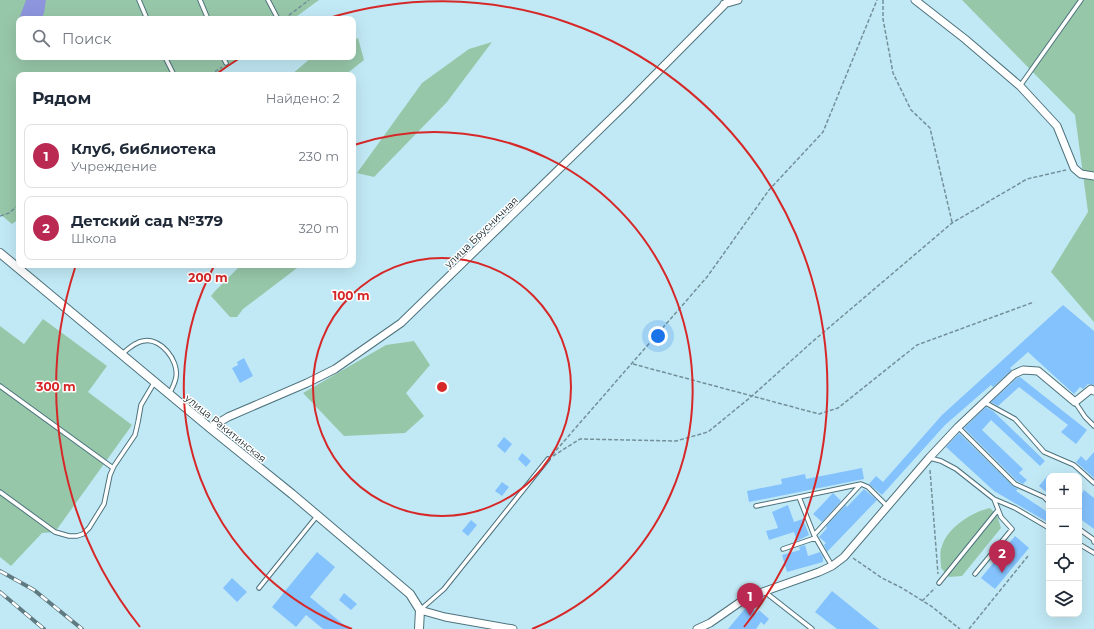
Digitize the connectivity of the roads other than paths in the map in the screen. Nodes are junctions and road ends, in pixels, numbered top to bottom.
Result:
1 (139, 0) edge
2 (200, 0) edge
3 (268, 0) edge
4 (738, 0) edge
5 (915, 0) edge
6 (1081, 0) edge
7 (726, 2) edge
8 (146, 16) edge
9 (207, 16) edge
10 (276, 16) edge
11 (166, 60) edge
12 (225, 60) edge
13 (226, 63) dead end
14 (172, 72) edge
15 (1020, 86) junction
16 (1094, 176) edge
17 (0, 253) edge
18 (16, 266) edge
19 (18, 268) edge
20 (121, 354) junction
21 (154, 382) junction
22 (0, 386) edge
23 (1094, 391) edge
24 (169, 395) junction
25 (984, 402) junction
26 (1075, 402) junction
27 (1094, 426) edge
28 (958, 427) junction
29 (210, 428) junction
30 (929, 458) junction
31 (548, 459) road end
32 (113, 468) junction
33 (1094, 483) edge
34 (861, 484) junction
35 (0, 492) edge
36 (800, 497) junction
37 (994, 499) junction
38 (1046, 499) edge
39 (756, 506) dead end
40 (887, 506) junction
41 (998, 510) junction
42 (317, 516) junction
43 (1046, 526) edge
44 (1082, 531) edge
45 (814, 537) junction
46 (1094, 542) edge
47 (1081, 545) edge
48 (783, 549) dead end
49 (1094, 553) edge
50 (832, 566) junction
51 (975, 574) dead end
52 (939, 582) road end
53 (259, 588) dead end
54 (764, 591) junction
55 (420, 610) junction
56 (419, 629) edge
57 (513, 629) edge
58 (697, 629) edge
59 (812, 629) edge

1 - 8 lane
2 - 9 lane
3 - 10 lane
4 - 7 street
5 - 15 street
6 - 15 lane
7 - 29 street, улица Брусничная
11 - 14 lane
12 - 13 lane
15 - 16 street
17 - 18 street, улица Ракитинская
19 - 20 street, улица Ракитинская
20 - 21 street, улица Ракитинская
20 - 24 lane
21 - 24 street, улица Ракитинская
21 - 32 lane
22 - 32 lane
23 - 26 street
24 - 29 street, улица Ракитинская
25 - 26 street
25 - 28 street
25 - 33 lane
26 - 27 lane
28 - 30 street
28 - 38 lane
29 - 42 street, улица Ракитинская
30 - 37 lane
30 - 40 street
31 - 55 lane
32 - 35 lane
34 - 36 lane
34 - 40 lane
34 - 45 lane
36 - 39 lane
36 - 45 lane
37 - 41 lane
37 - 43 lane
40 - 50 street
41 - 51 lane
41 - 52 lane
42 - 53 lane
42 - 55 street, улица Ракитинская
44 - 46 lane
45 - 48 lane
45 - 50 lane
47 - 49 lane
50 - 54 street
54 - 58 street
54 - 59 lane
55 - 56 street
55 - 57 street

